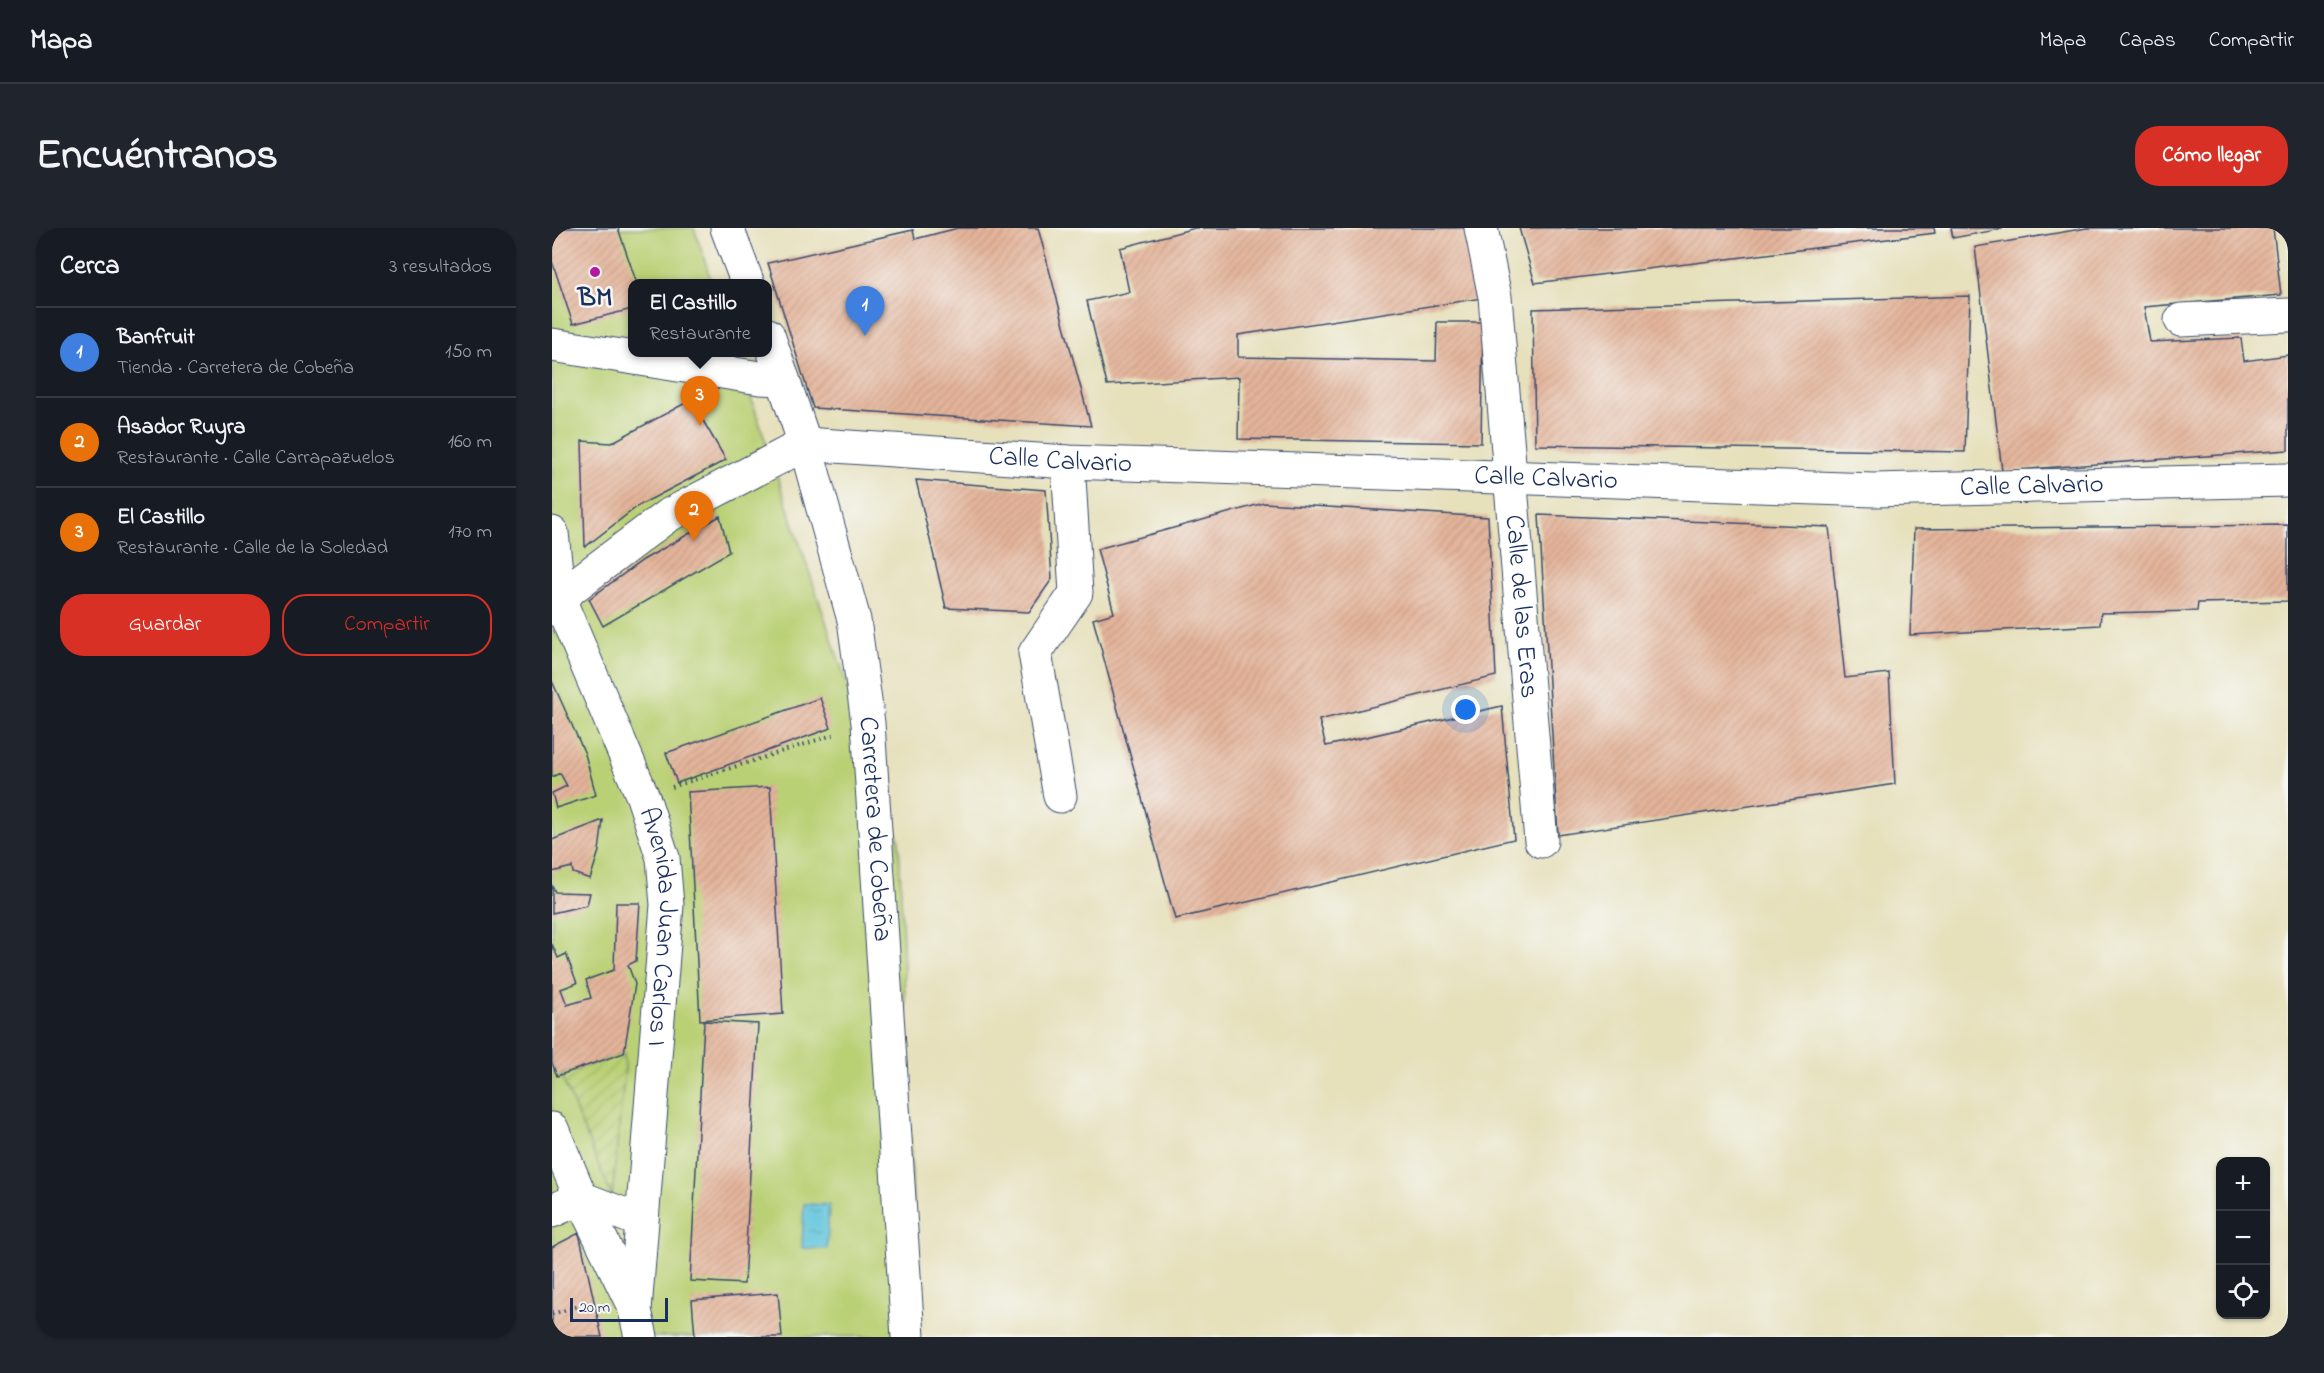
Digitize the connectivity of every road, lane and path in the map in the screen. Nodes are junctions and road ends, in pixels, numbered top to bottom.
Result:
1 (728, 228) edge
2 (1481, 228) edge
3 (746, 279) edge
4 (2288, 315) edge
5 (2181, 320) dead end
6 (552, 345) edge
7 (772, 347) edge
8 (783, 379) junction
9 (805, 444) junction
10 (1068, 462) junction
11 (1511, 476) junction
12 (2288, 480) edge
13 (552, 533) edge
14 (555, 604) edge
15 (868, 723) junction
16 (1060, 795) dead end
17 (643, 797) junction
18 (1541, 841) dead end
19 (552, 1129) edge
20 (566, 1205) edge
21 (641, 1221) junction
22 (592, 1302) dead end
23 (552, 1314) edge
24 (638, 1323) edge
25 (908, 1337) edge

1 - 3 street
2 - 11 street, Calle de las Eras
4 - 5 street
6 - 8 street
7 - 8 street, Carretera de Cobeña
8 - 9 street, Carretera de Cobeña
9 - 10 street, Calle Calvario
9 - 14 street
9 - 15 street, Carretera de Cobeña
10 - 11 street, Calle Calvario
10 - 16 street
11 - 12 street, Calle Calvario
11 - 18 street, Calle de las Eras
13 - 14 street, Avenida Juan Carlos I
14 - 17 street, Avenida Juan Carlos I
15 - 17 path
15 - 25 street, Carretera de Cobeña
17 - 21 street, Avenida Juan Carlos I
19 - 20 street
20 - 21 street
20 - 24 street
21 - 24 street, Avenida Juan Carlos I
22 - 23 path

